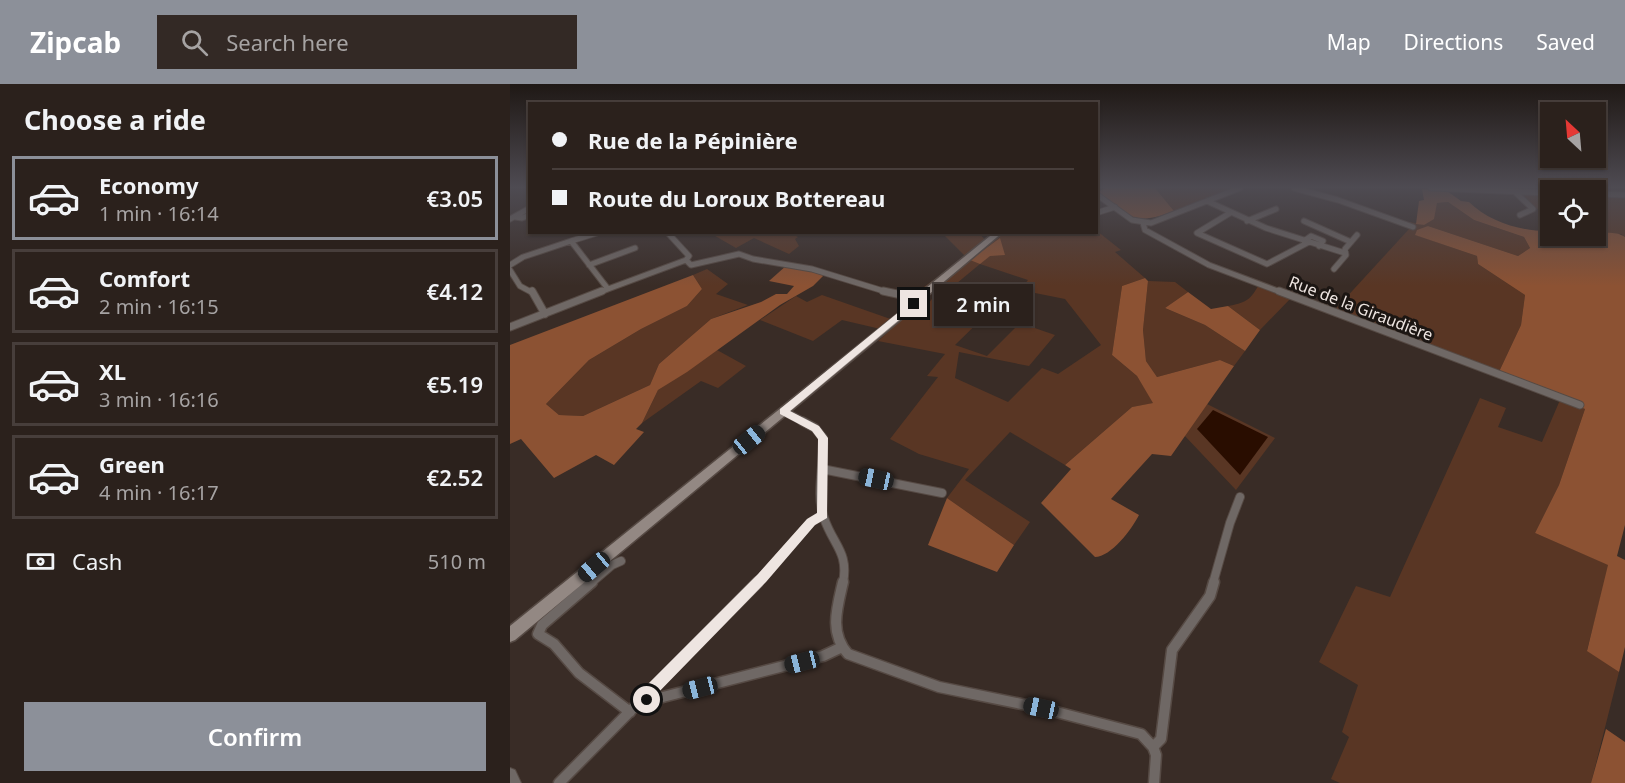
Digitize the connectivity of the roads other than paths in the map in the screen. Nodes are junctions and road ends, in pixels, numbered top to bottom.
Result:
1 (1134, 221) edge
2 (1158, 221) edge
3 (1217, 221) edge
4 (1247, 221) edge
5 (1305, 221) edge
6 (1395, 221) edge
7 (1143, 223) junction
8 (1413, 227) dead end
9 (594, 234) edge
10 (669, 234) edge
11 (998, 234) edge
12 (1357, 236) dead end
13 (571, 241) junction
14 (1306, 242) junction
15 (1351, 242) junction
16 (636, 248) dead end
17 (1344, 253) junction
18 (686, 260) junction
19 (510, 265) edge
20 (589, 265) junction
21 (1334, 269) dead end
22 (510, 270) edge
23 (608, 289) junction
24 (912, 300) junction
25 (545, 314) junction
26 (510, 327) edge
27 (1580, 405) dead end
28 (783, 411) junction
29 (822, 469) junction
30 (942, 493) dead end
31 (1240, 497) dead end
32 (823, 515) junction
33 (621, 561) dead end
34 (511, 635) edge
35 (840, 648) junction
36 (643, 698) junction
37 (630, 712) junction
38 (1154, 747) junction
39 (510, 775) edge
40 (514, 783) edge
41 (559, 783) edge
42 (1154, 783) edge

1 - 7 street, Rue de la Giraudière
2 - 7 street
3 - 14 street
4 - 14 street
5 - 15 street
6 - 8 street
7 - 27 street, Rue de la Giraudière
9 - 13 street
10 - 18 street
11 - 24 main road
12 - 15 street
13 - 19 street
13 - 20 street
14 - 17 street
15 - 17 street
16 - 20 street
17 - 21 street
18 - 23 street
18 - 24 street
20 - 23 street
22 - 25 street
23 - 25 street
24 - 28 main road
25 - 26 street
28 - 29 street
28 - 34 main road
29 - 30 street
29 - 32 street
31 - 38 street
32 - 35 street
32 - 36 street
33 - 37 street
35 - 36 street
35 - 38 street
36 - 37 street
37 - 41 street
38 - 42 street
39 - 40 street

